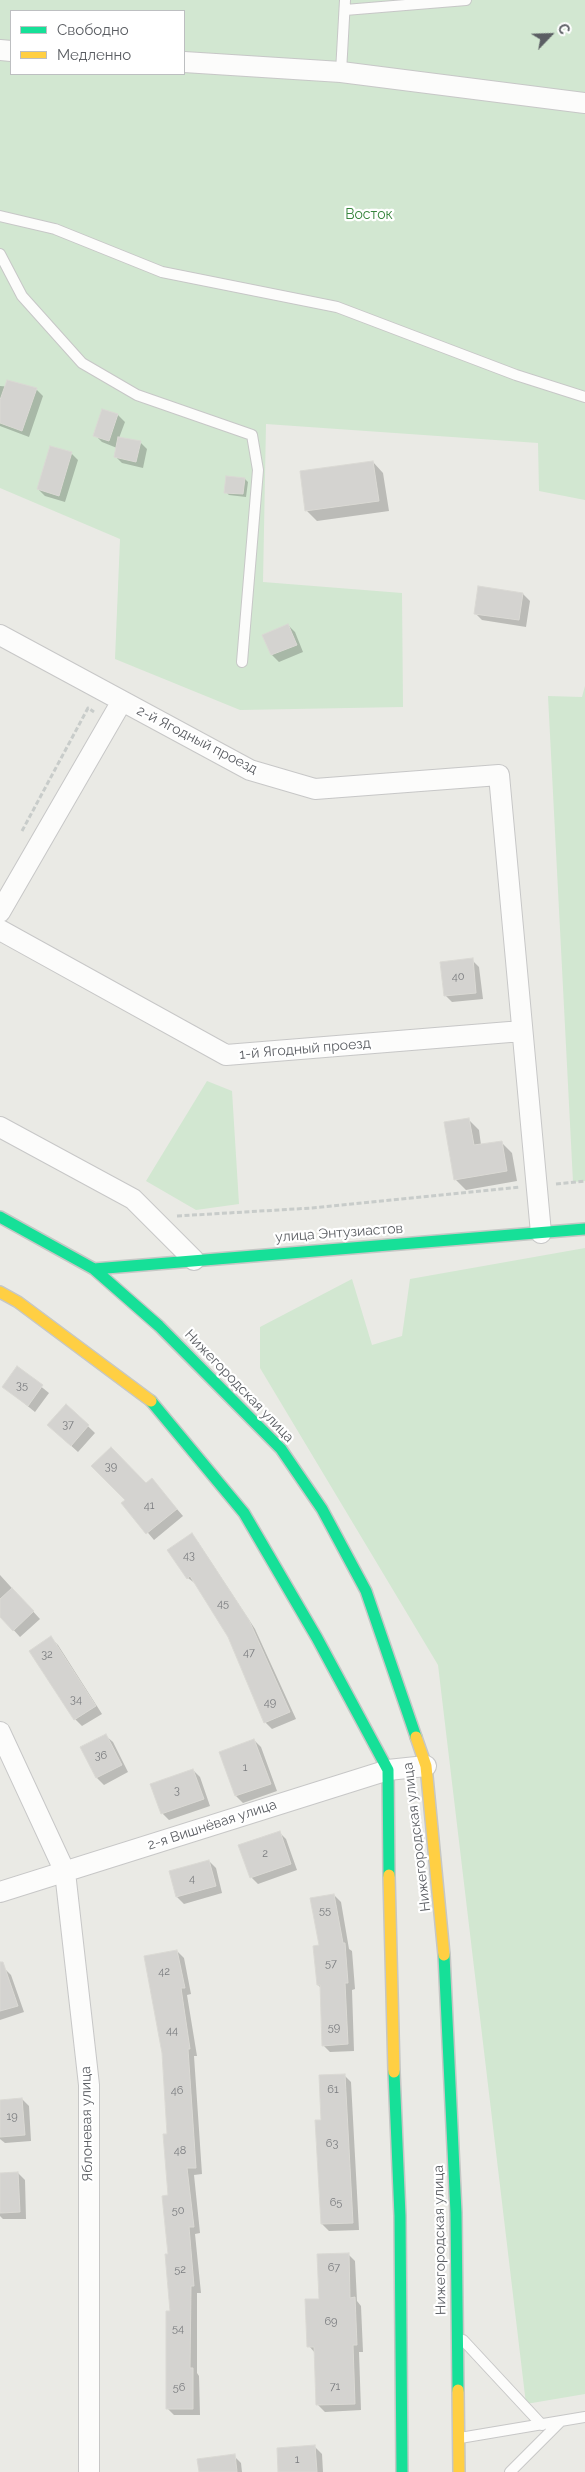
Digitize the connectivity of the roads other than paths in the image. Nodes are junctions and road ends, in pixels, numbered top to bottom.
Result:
1 (466, 0) edge
2 (345, 5) edge
3 (185, 62) edge
4 (341, 72) junction
5 (585, 103) edge
6 (0, 216) edge
7 (0, 254) edge
8 (585, 397) edge
9 (0, 635) edge
10 (242, 662) dead end
11 (122, 701) junction
12 (0, 912) edge
13 (0, 930) edge
14 (522, 1031) junction
15 (0, 1127) edge
16 (0, 1217) edge
17 (585, 1229) edge
18 (540, 1233) junction
19 (194, 1260) junction
20 (94, 1269) junction
21 (0, 1292) edge
22 (0, 1732) edge
23 (426, 1766) junction
24 (388, 1770) junction
25 (65, 1872) junction
26 (0, 1892) edge
27 (458, 2334) junction
28 (585, 2418) edge
29 (560, 2422) junction
30 (542, 2425) junction
31 (459, 2438) junction
32 (89, 2472) edge
33 (402, 2472) edge
34 (459, 2472) edge
35 (510, 2472) edge

1 - 2 lane
2 - 4 lane
3 - 4 street
4 - 5 street
6 - 8 lane
7 - 10 lane
9 - 11 street, 2-й Ягодный проезд
11 - 12 street
11 - 14 street, 2-й Ягодный проезд
13 - 14 street, 1-й Ягодный проезд
14 - 18 street
15 - 19 street
16 - 20 street, Нижегородская улица
17 - 18 street, улица Энтузиастов
18 - 19 street, улица Энтузиастов
19 - 20 street, улица Энтузиастов
20 - 23 street, Нижегородская улица
21 - 24 street
22 - 25 street, Яблоневая улица
23 - 24 street, 2-я Вишнёвая улица
23 - 27 street, Нижегородская улица
24 - 25 street, 2-я Вишнёвая улица
24 - 33 street
25 - 26 street, 2-я Вишнёвая улица
25 - 32 street, Яблоневая улица
27 - 30 lane
27 - 31 street, Нижегородская улица
28 - 29 lane
29 - 30 lane
29 - 35 lane
30 - 31 lane
31 - 34 street, Нижегородская улица

